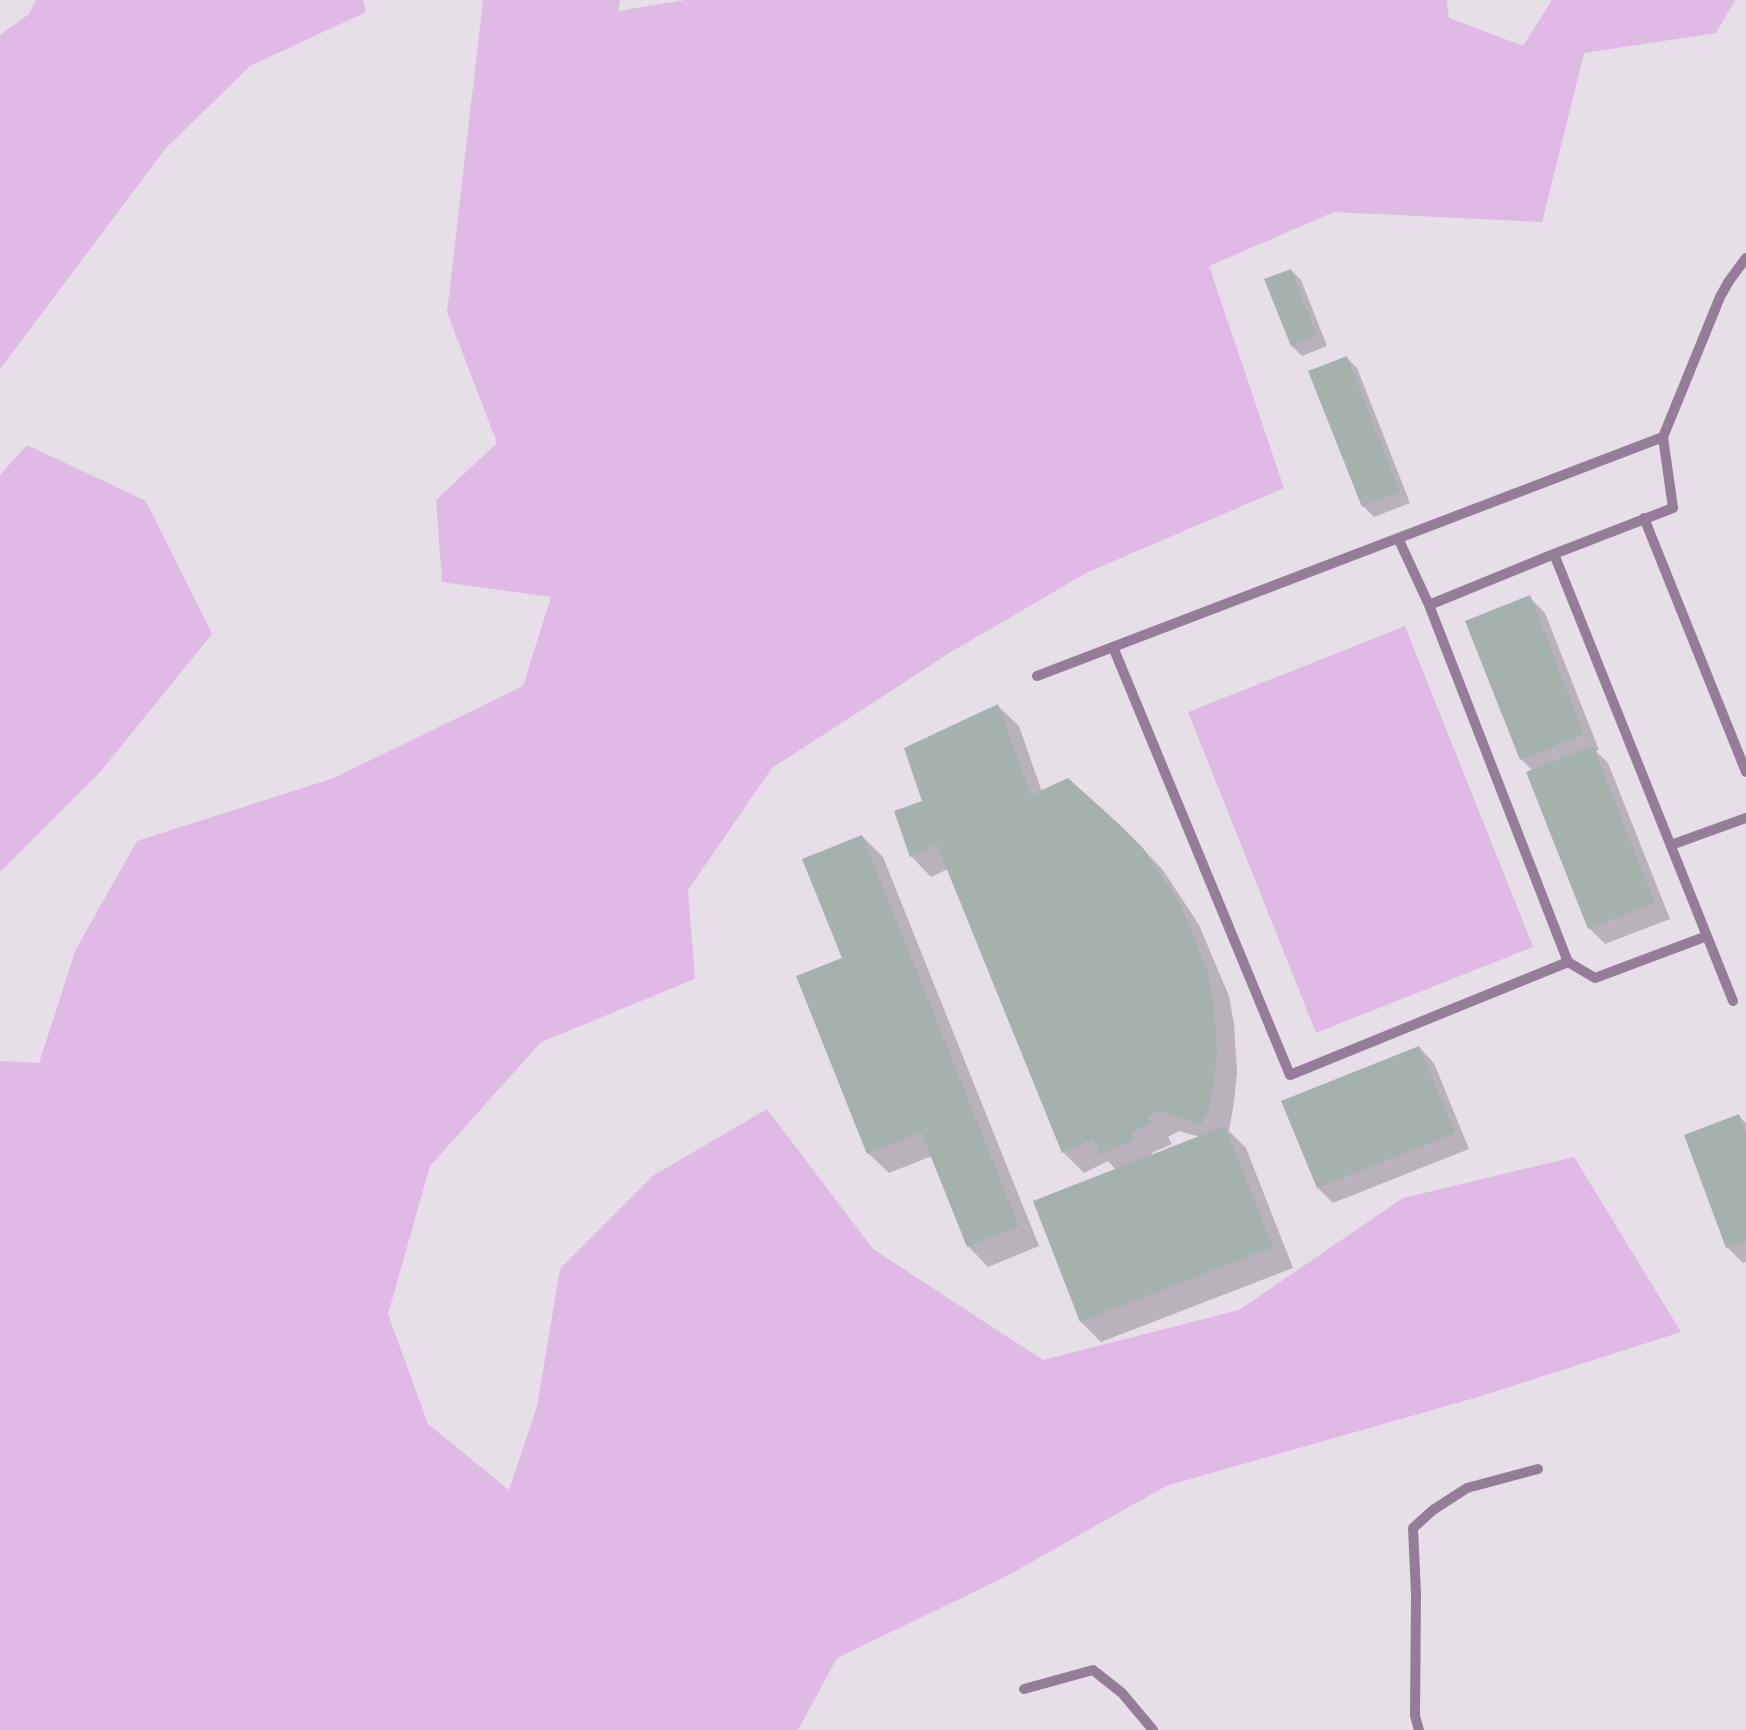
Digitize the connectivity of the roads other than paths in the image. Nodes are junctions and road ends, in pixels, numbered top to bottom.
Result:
1 (1746, 258) edge
2 (1663, 437) junction
3 (1644, 518) junction
4 (1398, 538) junction
5 (1554, 554) junction
6 (1429, 605) junction
7 (1113, 647) junction
8 (1037, 676) dead end
9 (1746, 772) edge
10 (1746, 818) edge
11 (1671, 845) junction
12 (1707, 936) junction
13 (1568, 962) junction
14 (1733, 1000) dead end
15 (1538, 1469) dead end
16 (1024, 1689) dead end
17 (1153, 1730) edge
18 (1419, 1730) edge

1 - 2 street
2 - 3 street
2 - 4 street
3 - 5 street
3 - 9 street
4 - 6 street
4 - 7 street
5 - 6 street
5 - 11 street
6 - 13 street
7 - 8 street
7 - 13 street
10 - 11 street
11 - 12 street
12 - 13 street
12 - 14 street
15 - 18 street
16 - 17 street

